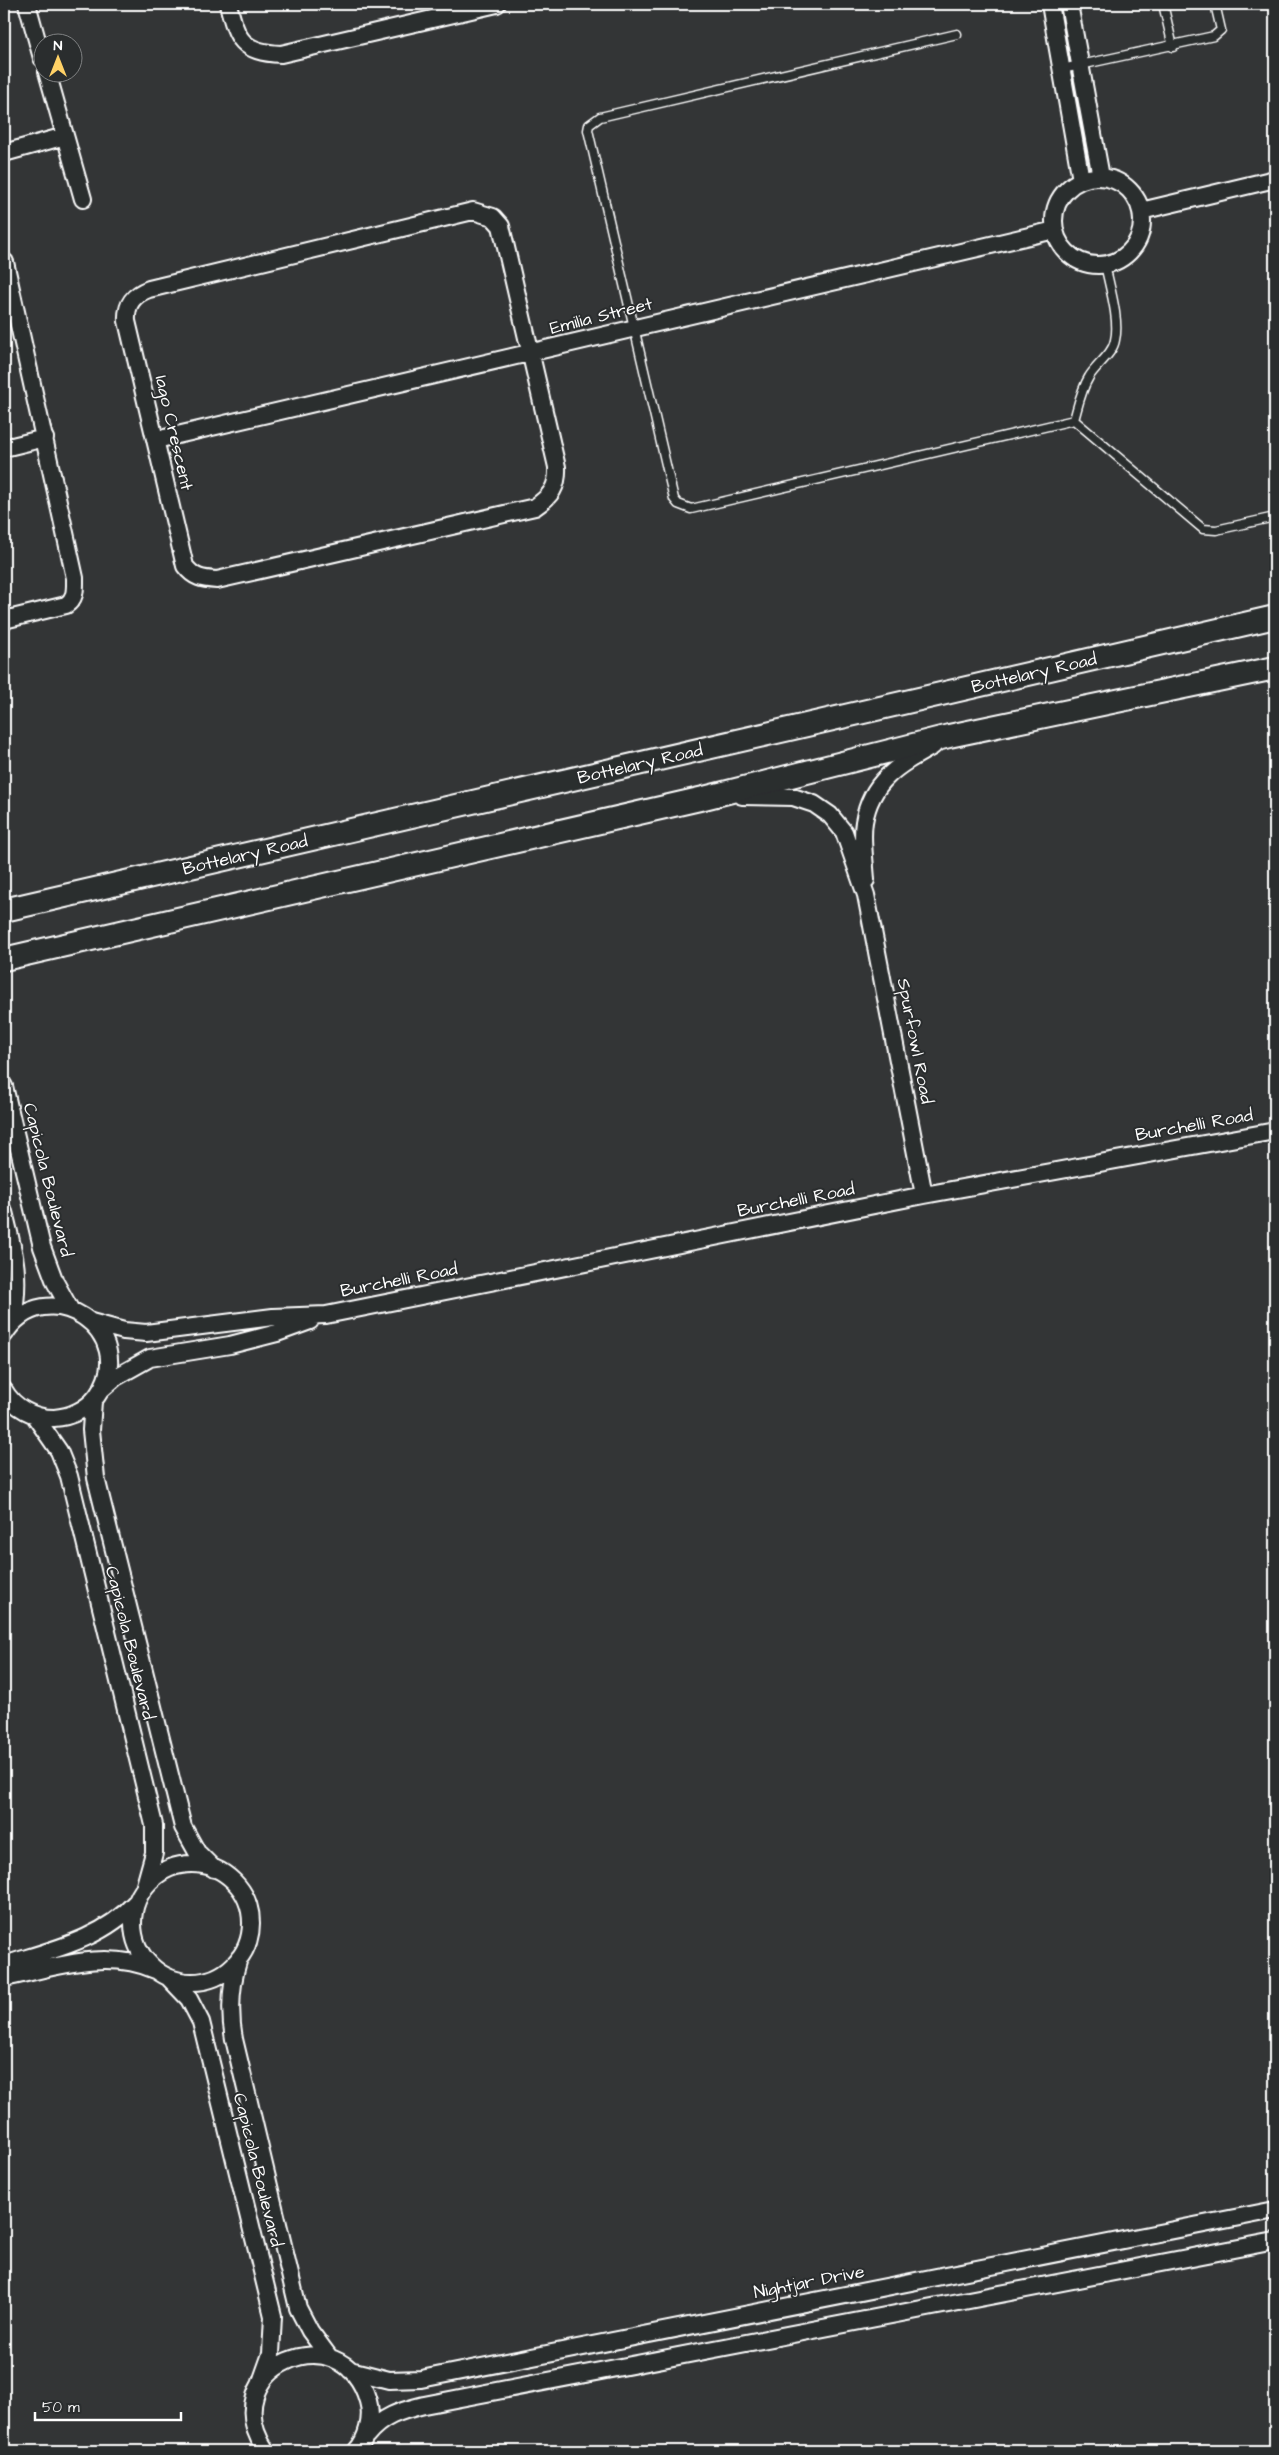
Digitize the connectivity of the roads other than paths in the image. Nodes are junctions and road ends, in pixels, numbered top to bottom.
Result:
1 (27, 4) edge
2 (228, 4) edge
3 (497, 4) edge
4 (1050, 4) edge
5 (1069, 4) edge
6 (1163, 4) edge
7 (1215, 4) edge
8 (35, 32) edge
9 (957, 34) dead end
10 (1173, 47) junction
11 (1080, 65) junction
12 (1062, 69) junction
13 (50, 82) edge
14 (65, 136) junction
15 (4, 153) edge
16 (1100, 177) junction
17 (1275, 179) edge
18 (1081, 180) junction
19 (83, 199) dead end
20 (1141, 211) junction
21 (1055, 230) junction
22 (5, 262) dead end
23 (1105, 264) junction
24 (636, 328) junction
25 (530, 354) junction
26 (1074, 420) junction
27 (45, 438) junction
28 (156, 440) junction
29 (4, 448) edge
30 (1275, 517) edge
31 (1275, 617) edge
32 (4, 620) edge
33 (1275, 668) edge
34 (949, 736) junction
35 (704, 798) junction
36 (866, 894) junction
37 (4, 910) edge
38 (4, 958) edge
39 (4, 1086) edge
40 (1275, 1131) edge
41 (924, 1195) junction
42 (4, 1212) edge
43 (70, 1309) junction
44 (326, 1314) junction
45 (91, 1322) junction
46 (8, 1329) edge
47 (97, 1396) junction
48 (7, 1397) edge
49 (34, 1415) junction
50 (214, 1869) junction
51 (141, 1895) junction
52 (239, 1958) junction
53 (4, 1966) edge
54 (162, 1974) junction
55 (4, 1978) edge
56 (1275, 2210) edge
57 (1275, 2240) edge
58 (330, 2358) junction
59 (350, 2370) junction
60 (261, 2382) junction
61 (366, 2436) junction
62 (266, 2451) edge
63 (356, 2451) edge

1 - 8 street
2 - 3 street
4 - 12 street
5 - 11 street
6 - 10 lane
7 - 10 lane
9 - 24 lane
10 - 11 lane
11 - 12 lane
11 - 16 street
12 - 18 street
13 - 14 street
14 - 15 street
14 - 19 street
16 - 18 street
16 - 20 street
17 - 20 street
18 - 21 street
20 - 23 street
21 - 23 street
21 - 24 street, Emilia Street
22 - 27 street
23 - 26 lane
24 - 25 street, Emilia Street
24 - 26 lane
25 - 28 street, Emilia Street
25 - 28 street, Iago Crescent
25 - 28 street, Iago Crescent
26 - 30 lane
27 - 29 street
27 - 32 street
31 - 37 main road, Bottelary Road
33 - 34 main road
34 - 35 main road
34 - 36 street, Spurfowl Road
35 - 36 street, Spurfowl Road
35 - 38 main road
36 - 41 street, Spurfowl Road
39 - 43 street, Capicola Boulevard
40 - 41 street, Burchelli Road
41 - 44 street, Burchelli Road
42 - 46 street
43 - 45 street
43 - 46 street
44 - 45 street, Burchelli Road
44 - 47 street, Burchelli Road
45 - 47 street, Capicola Boulevard
47 - 49 street, Burchelli Road
47 - 50 street, Capicola Boulevard
48 - 49 street
49 - 51 street, Capicola Boulevard
50 - 51 street
50 - 52 street
51 - 53 street
51 - 54 street
52 - 54 street
52 - 58 street, Capicola Boulevard
54 - 55 street
54 - 60 street, Capicola Boulevard
56 - 59 street, Nightjar Drive
57 - 61 street
58 - 59 street
58 - 60 street
59 - 61 street
60 - 62 street, Capicola Boulevard
61 - 63 street

